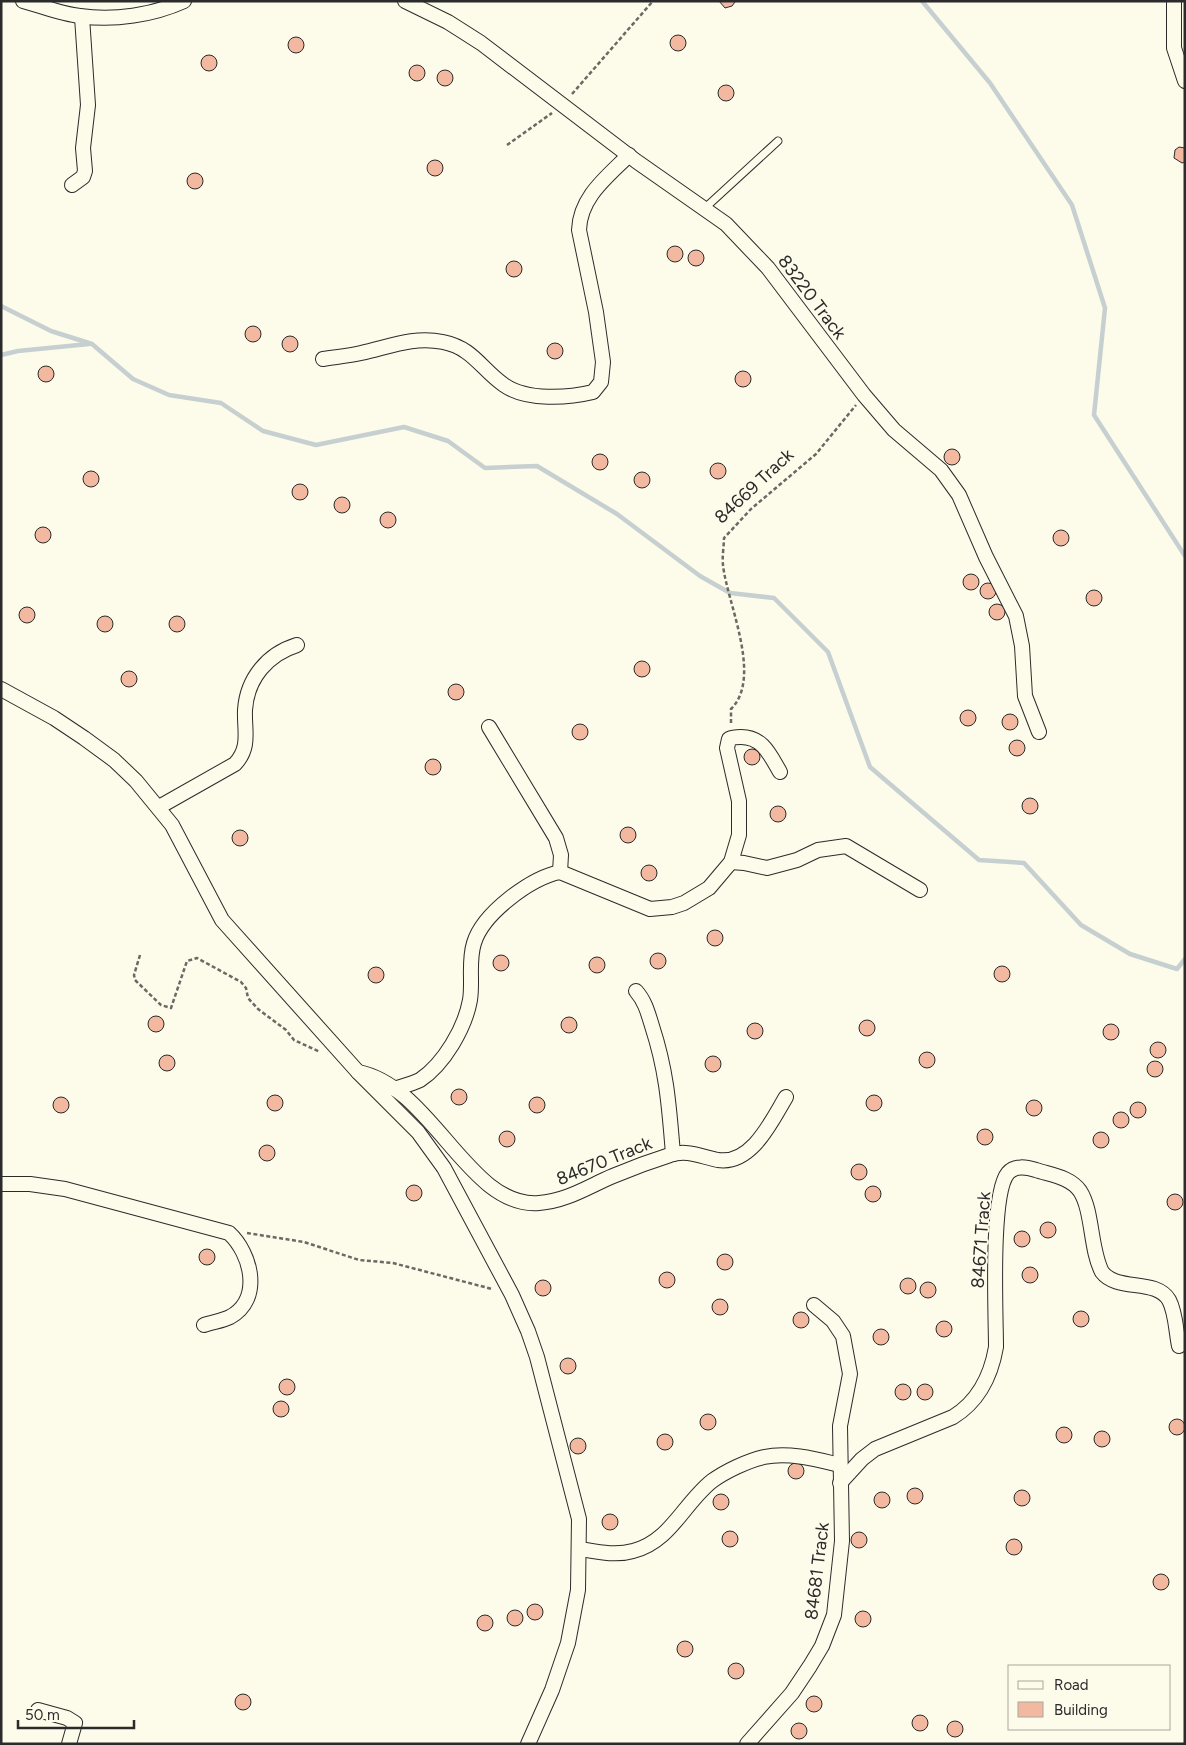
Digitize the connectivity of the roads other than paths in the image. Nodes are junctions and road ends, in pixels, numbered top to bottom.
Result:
1 (23, 1) edge
2 (184, 1) edge
3 (404, 1) edge
4 (1174, 1) edge
5 (82, 17) junction
6 (1185, 81) edge
7 (778, 141) dead end
8 (629, 156) junction
9 (72, 186) dead end
10 (706, 208) junction
11 (323, 359) dead end
12 (297, 644) dead end
13 (1, 689) edge
14 (488, 727) dead end
15 (1039, 732) dead end
16 (780, 772) dead end
17 (159, 807) junction
18 (731, 862) junction
19 (560, 872) junction
20 (920, 890) dead end
21 (636, 991) dead end
22 (358, 1072) junction
23 (394, 1089) junction
24 (786, 1097) dead end
25 (673, 1154) junction
26 (1, 1184) edge
27 (814, 1305) dead end
28 (204, 1325) dead end
29 (1179, 1346) dead end
30 (840, 1465) junction
31 (840, 1484) junction
32 (580, 1549) junction
33 (38, 1710) dead end
34 (69, 1744) edge
35 (528, 1744) edge
36 (747, 1744) edge

1 - 5 street
2 - 5 street
3 - 8 street, 83220 Track
4 - 6 street
5 - 9 street
7 - 10 lane
8 - 10 street, 83220 Track
8 - 11 street
10 - 15 street, 83220 Track
12 - 17 street
13 - 17 street
14 - 19 street
16 - 18 street
17 - 22 street
18 - 19 street
18 - 20 street
19 - 23 street
21 - 25 street, 84670 Track
22 - 23 street, 84670 Track
22 - 32 street
23 - 25 street, 84670 Track
24 - 25 street
26 - 28 street
27 - 30 street, 84681 Track
29 - 31 street, 84671 Track
30 - 31 street, 84681 Track
30 - 32 street
31 - 36 street, 84681 Track
32 - 35 street
33 - 34 street

